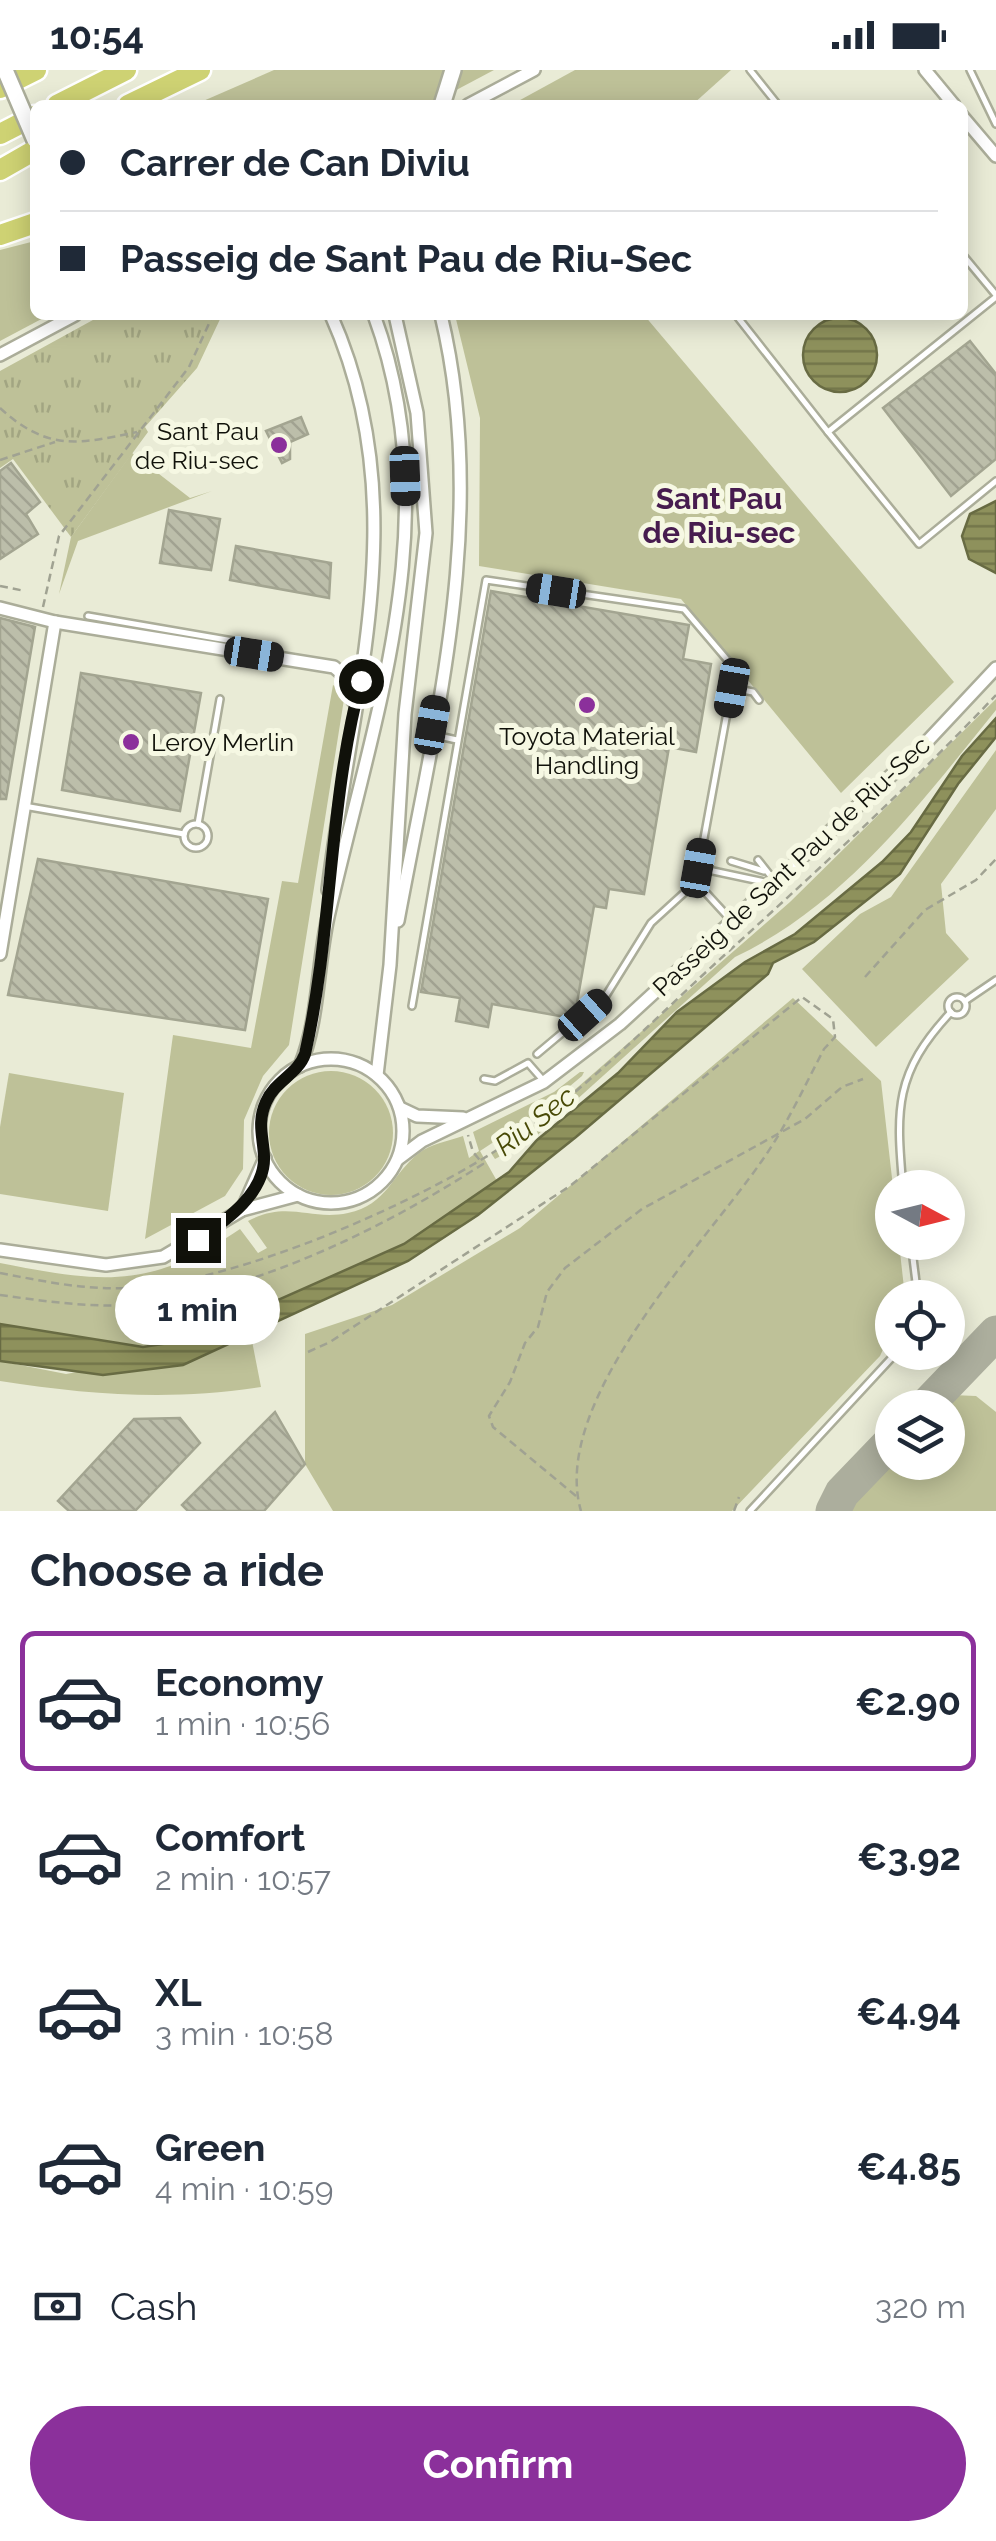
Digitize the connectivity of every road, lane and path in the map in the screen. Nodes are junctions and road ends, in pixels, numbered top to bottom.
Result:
1 (126, 70) edge
2 (200, 70) edge
3 (534, 70) edge
4 (750, 70) edge
5 (925, 70) edge
6 (970, 70) edge
7 (452, 71) edge
8 (17, 75) edge
9 (67, 100) edge
10 (138, 100) edge
11 (443, 100) edge
12 (477, 100) edge
13 (774, 100) edge
14 (950, 100) edge
15 (30, 119) edge
16 (30, 122) edge
17 (968, 123) edge
18 (996, 124) edge
19 (0, 134) edge
20 (30, 153) edge
21 (996, 156) edge
22 (0, 170) edge
23 (30, 225) edge
24 (0, 235) edge
25 (968, 261) edge
26 (996, 296) edge
27 (968, 319) edge
28 (66, 320) edge
29 (211, 320) edge
30 (332, 320) edge
31 (376, 320) edge
32 (397, 320) edge
33 (442, 320) edge
34 (740, 320) edge
35 (966, 320) edge
36 (0, 356) edge
37 (0, 408) edge
38 (138, 432) junction
39 (828, 432) junction
40 (56, 441) junction
41 (0, 460) edge
42 (996, 481) edge
43 (0, 586) edge
44 (24, 592) dead end
45 (0, 608) edge
46 (88, 616) dead end
47 (41, 618) junction
48 (55, 622) junction
49 (254, 654) junction
50 (996, 668) edge
51 (732, 688) junction
52 (220, 699) dead end
53 (759, 700) dead end
54 (354, 708) junction
55 (431, 735) junction
56 (458, 740) junction
57 (24, 806) junction
58 (198, 824) junction
59 (184, 834) junction
60 (996, 859) edge
61 (758, 860) dead end
62 (732, 861) dead end
63 (698, 868) junction
64 (769, 878) junction
65 (696, 882) junction
66 (730, 919) junction
67 (326, 922) junction
68 (0, 954) edge
69 (390, 965) junction
70 (865, 977) dead end
71 (996, 980) edge
72 (964, 1002) junction
73 (412, 1006) dead end
74 (951, 1012) junction
75 (537, 1054) dead end
76 (300, 1066) junction
77 (377, 1076) junction
78 (484, 1079) dead end
79 (864, 1079) dead end
80 (544, 1082) junction
81 (400, 1108) junction
82 (477, 1118) junction
83 (782, 1130) junction
84 (468, 1134) dead end
85 (264, 1158) junction
86 (398, 1159) junction
87 (901, 1170) edge
88 (298, 1195) junction
89 (242, 1210) junction
90 (0, 1250) edge
91 (0, 1295) edge
92 (308, 1352) dead end
93 (880, 1370) edge
94 (739, 1496) dead end
95 (577, 1497) junction
96 (581, 1511) edge
97 (734, 1511) edge
98 (750, 1511) edge

1 - 9 highway
2 - 10 highway
3 - 12 street
4 - 13 lane
5 - 14 street
6 - 18 lane
7 - 11 street
8 - 16 street, bridge
15 - 19 highway
17 - 21 street
20 - 22 highway
23 - 24 highway
25 - 26 lane
26 - 27 lane
28 - 36 street
29 - 38 path
30 - 54 street
31 - 67 street
32 - 69 street
33 - 55 street
34 - 39 lane
35 - 39 lane
37 - 40 path
38 - 40 path
38 - 47 path
39 - 42 lane
40 - 41 path
43 - 44 path
45 - 47 street
46 - 49 lane
47 - 48 street
48 - 49 street
48 - 57 street
49 - 54 street
50 - 64 street, Passeig de Sant Pau de Riu-Sec
51 - 53 lane
51 - 56 lane
51 - 63 lane
52 - 58 lane
54 - 67 street
55 - 56 lane
55 - 69 street
56 - 73 lane
57 - 59 lane
57 - 68 street
58 - 59 lane
58 - 59 lane
60 - 70 path
61 - 64 lane
62 - 64 lane
63 - 64 lane
63 - 65 lane
64 - 66 street, Passeig de Sant Pau de Riu-Sec
65 - 66 lane
65 - 75 lane
66 - 80 street, Passeig de Sant Pau de Riu-Sec
67 - 76 street
69 - 77 street
71 - 72 lane
72 - 74 lane
72 - 74 lane
74 - 87 lane
76 - 77 street
76 - 85 street
77 - 81 street
78 - 80 lane
79 - 83 path
80 - 82 street, Passeig de Sant Pau de Riu-Sec
81 - 82 street
81 - 86 street
82 - 86 street, Passeig de Sant Pau de Riu-Sec
83 - 92 path
83 - 95 path
83 - 95 path
84 - 91 path
85 - 88 street
85 - 89 street
86 - 88 street
88 - 89 street
89 - 90 street
93 - 98 lane
94 - 97 path
95 - 96 path

